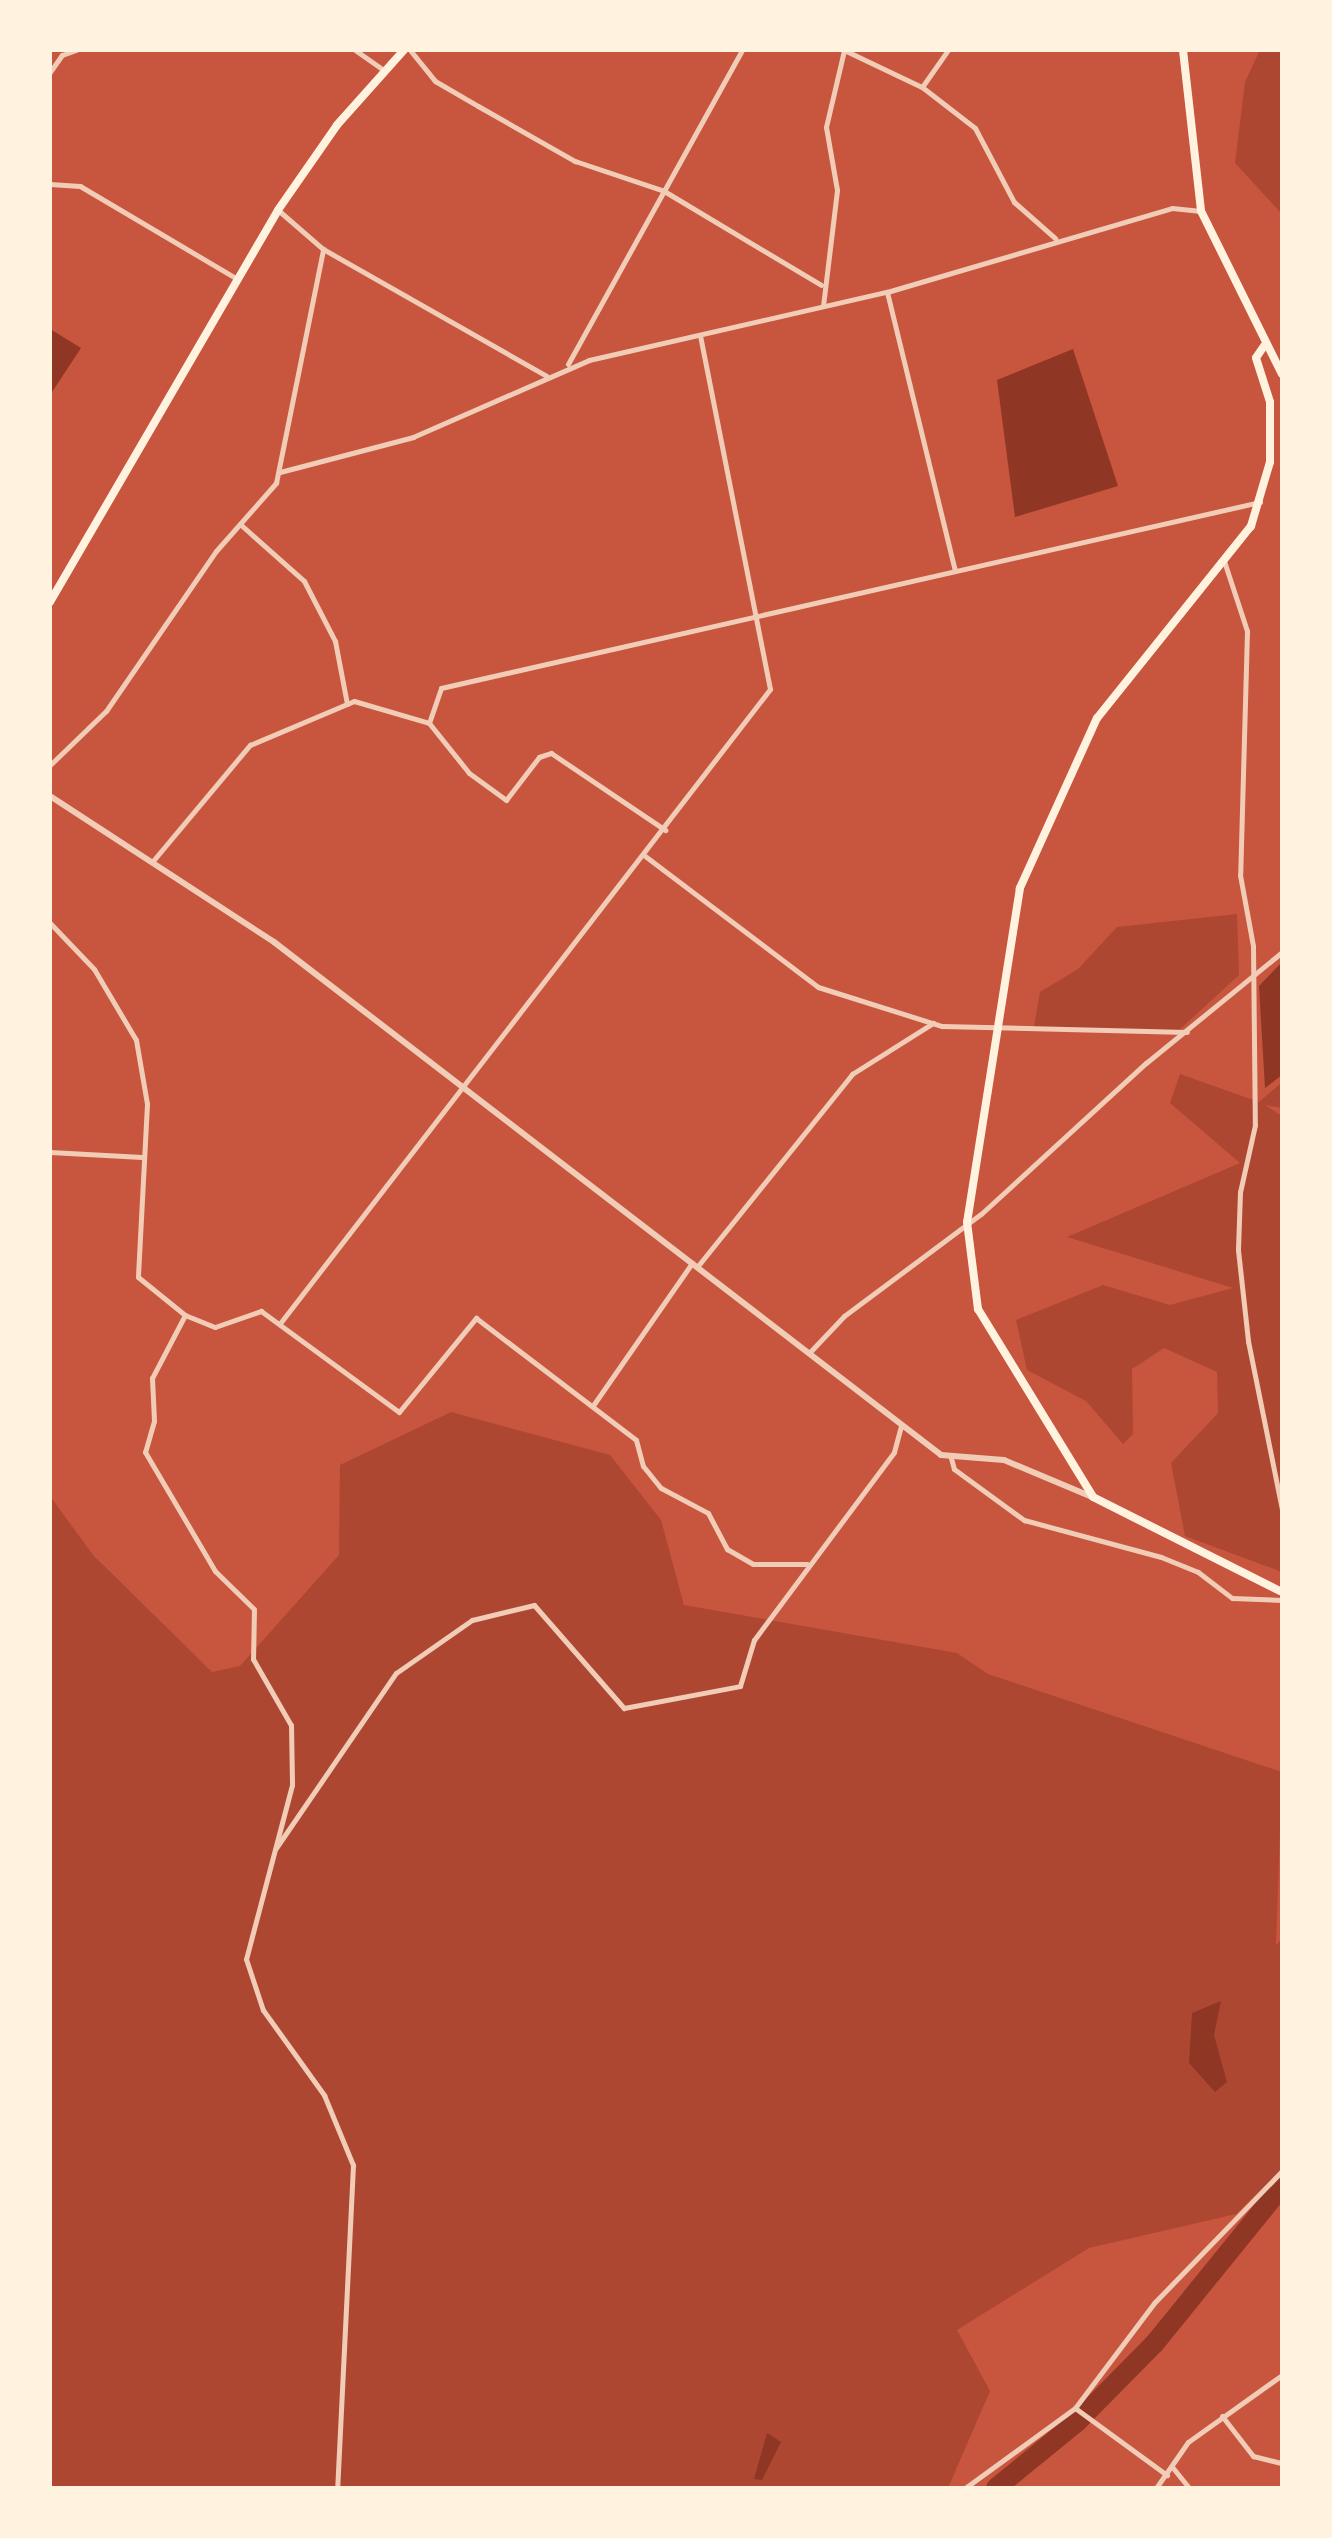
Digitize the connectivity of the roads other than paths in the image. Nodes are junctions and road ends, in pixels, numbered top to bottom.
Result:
1 (76, 50) edge
2 (356, 50) edge
3 (407, 50) edge
4 (742, 50) edge
5 (844, 50) edge
6 (948, 50) edge
7 (1183, 50) edge
8 (385, 71) junction
9 (50, 72) edge
10 (922, 87) junction
11 (50, 184) edge
12 (664, 191) junction
13 (278, 210) junction
14 (1201, 211) junction
15 (1055, 238) junction
16 (323, 249) junction
17 (237, 279) junction
18 (822, 285) junction
19 (887, 292) junction
20 (823, 306) junction
21 (700, 336) junction
22 (1264, 346) junction
23 (566, 367) junction
24 (1282, 374) edge
25 (548, 376) junction
26 (280, 472) junction
27 (1260, 502) junction
28 (240, 524) junction
29 (1224, 561) junction
30 (955, 571) junction
31 (50, 602) edge
32 (756, 616) junction
33 (348, 704) junction
34 (429, 724) junction
35 (50, 765) edge
36 (50, 796) edge
37 (665, 830) junction
38 (645, 856) junction
39 (150, 864) junction
40 (50, 922) edge
41 (1282, 952) edge
42 (1252, 980) junction
43 (933, 1023) junction
44 (996, 1027) junction
45 (1190, 1032) junction
46 (461, 1086) junction
47 (50, 1152) edge
48 (142, 1157) junction
49 (968, 1222) junction
50 (695, 1265) junction
51 (186, 1315) junction
52 (280, 1324) junction
53 (809, 1354) junction
54 (594, 1404) junction
55 (901, 1425) junction
56 (952, 1458) junction
57 (1093, 1497) junction
58 (1282, 1509) edge
59 (807, 1564) junction
60 (1282, 1596) edge
61 (272, 1854) junction
62 (1282, 2171) edge
63 (1282, 2375) edge
64 (1075, 2408) junction
65 (1222, 2416) junction
66 (1282, 2463) edge
67 (1172, 2468) junction
68 (1167, 2475) junction
69 (337, 2488) edge
70 (965, 2488) edge
71 (1156, 2488) edge
72 (1189, 2488) edge

1 - 9 street
2 - 8 street
3 - 8 main road
3 - 12 street
4 - 12 street
5 - 10 street
5 - 18 street
6 - 10 street
7 - 14 main road
8 - 13 main road
10 - 15 street
11 - 17 street
12 - 18 street
12 - 23 street
13 - 16 street
13 - 17 main road
14 - 15 street
14 - 22 main road
15 - 19 street
16 - 25 street
16 - 26 street
17 - 31 main road
18 - 20 street
19 - 20 street
19 - 30 street
20 - 21 street
21 - 23 street
21 - 32 street
22 - 24 main road
22 - 27 main road
23 - 25 street
25 - 26 street
26 - 28 street
27 - 29 main road
27 - 30 street
28 - 33 street
28 - 35 street
29 - 42 street
29 - 44 main road
30 - 32 street
32 - 34 street
32 - 37 street
33 - 34 street
33 - 39 street
34 - 37 street
36 - 39 street
37 - 38 street
38 - 43 street
38 - 46 street
39 - 46 street
40 - 48 street
41 - 42 street
42 - 45 street
42 - 58 street
43 - 44 street
43 - 50 street
44 - 45 street
44 - 49 main road
45 - 49 street
46 - 50 street
46 - 52 street
47 - 48 street
48 - 51 street
49 - 53 street
49 - 57 main road
50 - 53 street
50 - 54 street
51 - 52 street
51 - 61 street
52 - 54 street
53 - 55 street
54 - 59 street
55 - 56 street
55 - 59 street
56 - 57 street
56 - 60 street
57 - 60 main road
59 - 61 street
61 - 69 street
62 - 64 street
63 - 65 street
64 - 68 street
64 - 70 street
65 - 66 street
65 - 67 street
67 - 68 street
67 - 72 street
68 - 71 street

